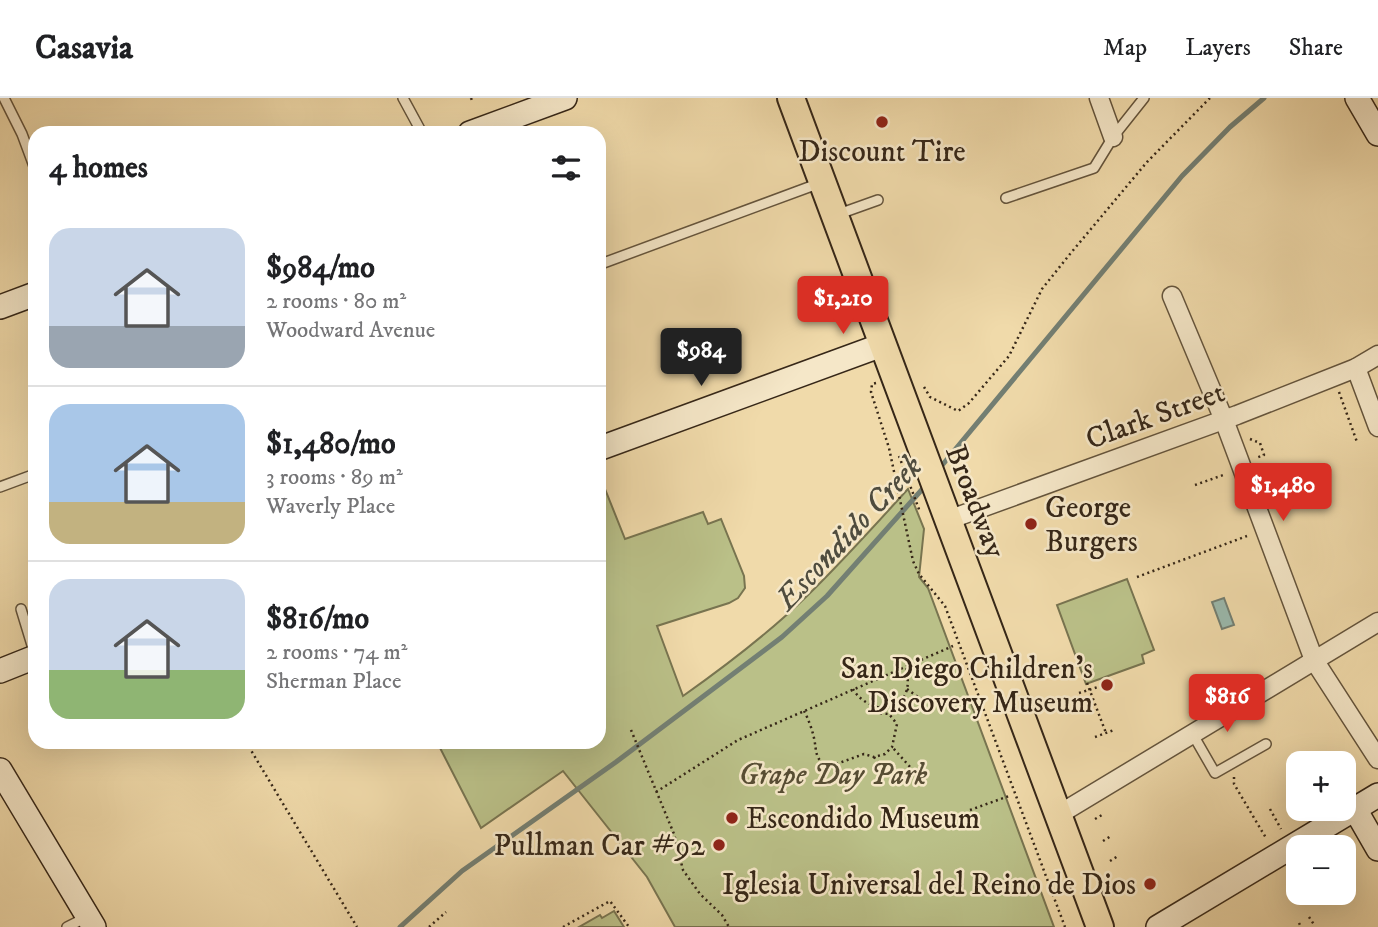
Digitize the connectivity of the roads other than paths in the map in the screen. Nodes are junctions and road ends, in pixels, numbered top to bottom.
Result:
1 (4, 98) edge
2 (403, 98) edge
3 (565, 98) edge
4 (791, 98) edge
5 (1099, 98) edge
6 (1144, 98) edge
7 (1357, 98) edge
8 (418, 126) edge
9 (489, 126) edge
10 (1378, 134) edge
11 (1113, 136) junction
12 (28, 151) edge
13 (822, 183) junction
14 (1006, 198) dead end
15 (878, 200) dead end
16 (834, 216) junction
17 (606, 262) edge
18 (1172, 296) dead end
19 (28, 297) edge
20 (0, 307) edge
21 (882, 345) junction
22 (1378, 355) edge
23 (1356, 368) junction
24 (1224, 420) junction
25 (1378, 427) edge
26 (606, 446) edge
27 (28, 477) edge
28 (0, 487) edge
29 (936, 509) junction
30 (21, 609) dead end
31 (1378, 622) edge
32 (28, 632) edge
33 (28, 659) edge
34 (1314, 660) junction
35 (0, 671) edge
36 (1192, 733) junction
37 (1266, 744) dead end
38 (1378, 759) edge
39 (0, 770) edge
40 (1378, 795) edge
41 (1356, 808) edge
42 (1356, 811) edge
43 (1058, 815) junction
44 (1335, 821) edge
45 (1378, 849) edge
46 (91, 922) edge
47 (67, 927) edge
48 (1100, 927) edge
49 (1158, 927) edge

1 - 12 lane
2 - 8 lane
3 - 9 street
4 - 13 main road, Broadway
5 - 11 street
6 - 11 lane
7 - 10 street
11 - 14 lane
13 - 16 main road, Broadway
13 - 17 lane
15 - 16 lane
16 - 21 main road, Broadway
18 - 24 street
19 - 20 street
21 - 26 street
21 - 29 main road, Broadway
22 - 23 street, Clark Street
23 - 24 street, Clark Street
23 - 25 street
24 - 29 street, Clark Street
24 - 34 street
27 - 28 lane
29 - 43 main road, Broadway
30 - 32 lane
31 - 34 street
33 - 35 street
34 - 36 street
34 - 38 street
36 - 37 lane
36 - 43 street
39 - 46 street
40 - 41 street
42 - 45 street
43 - 48 main road, Broadway
44 - 49 street
46 - 47 lane

